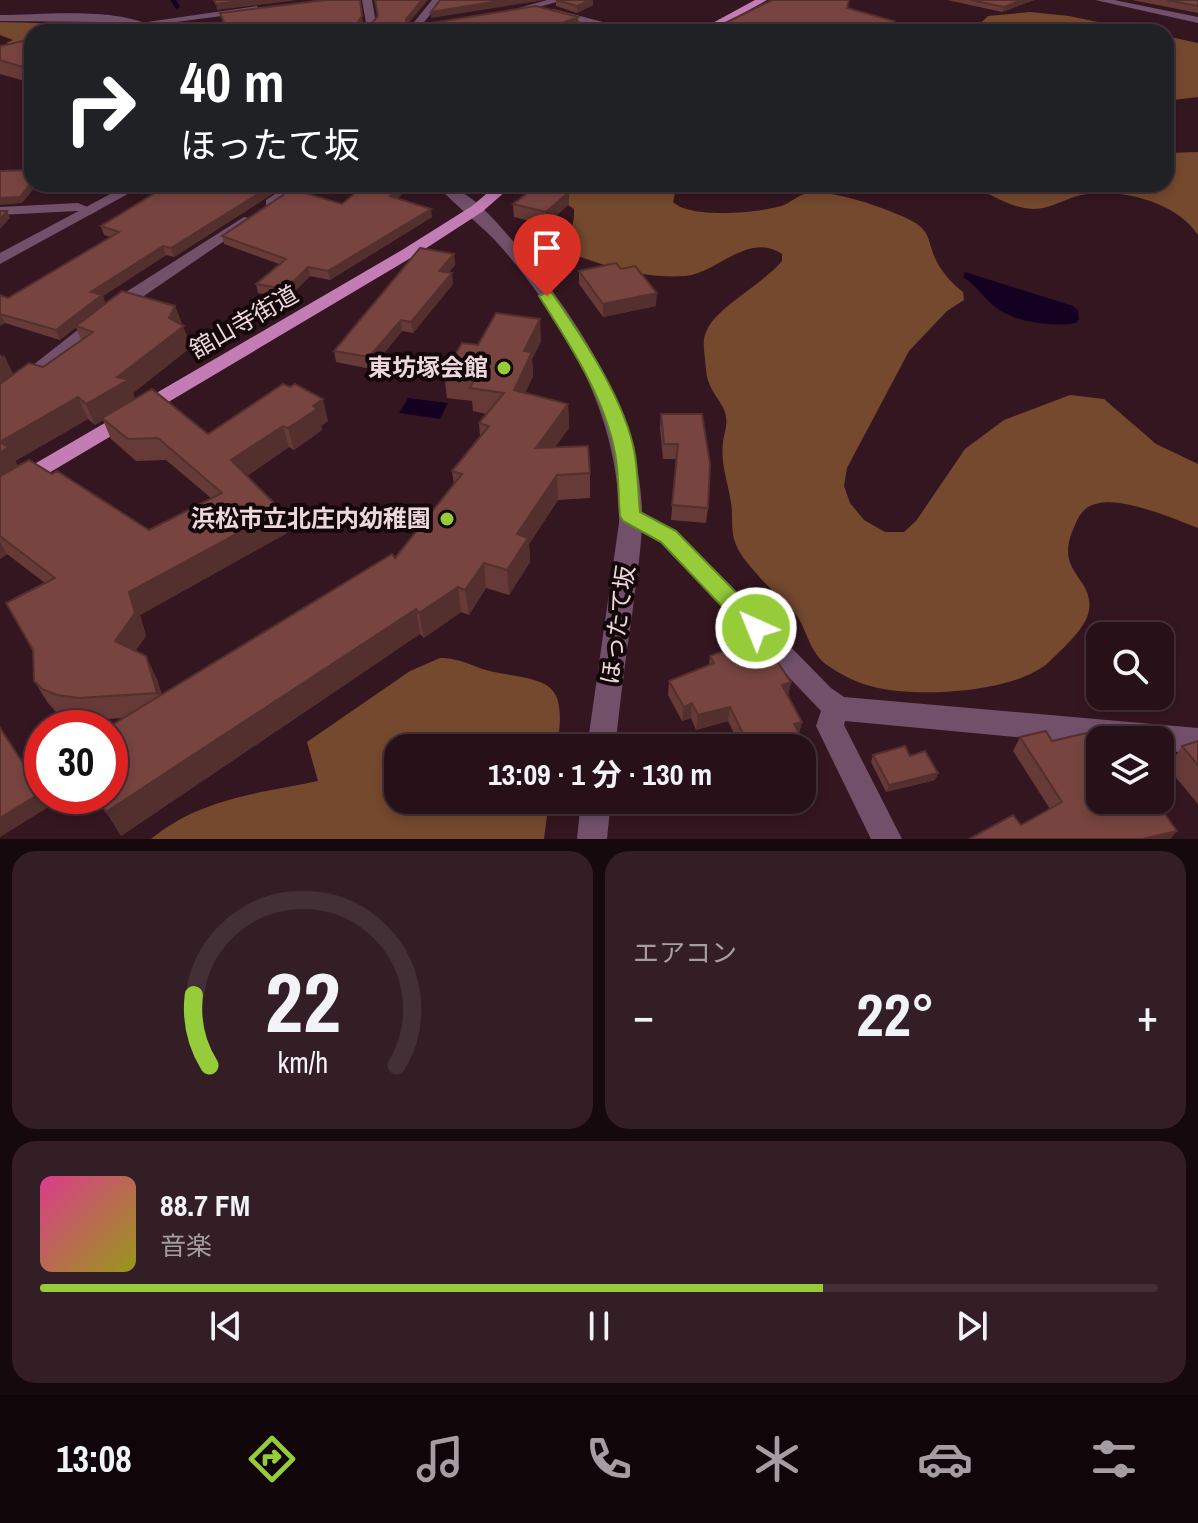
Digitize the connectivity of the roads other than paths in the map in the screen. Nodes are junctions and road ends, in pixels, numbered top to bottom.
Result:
1 (254, 0) edge
2 (367, 0) edge
3 (437, 0) edge
4 (559, 0) edge
5 (762, 0) edge
6 (1100, 0) edge
7 (187, 6) dead end
8 (537, 7) junction
9 (270, 8) edge
10 (244, 10) junction
11 (495, 14) edge
12 (0, 18) edge
13 (1198, 20) edge
14 (440, 22) edge
15 (138, 24) junction
16 (370, 24) edge
17 (424, 24) edge
18 (435, 24) edge
19 (600, 24) edge
20 (716, 24) edge
21 (124, 192) edge
22 (288, 192) edge
23 (454, 192) edge
24 (497, 192) edge
25 (477, 209) junction
26 (0, 211) edge
27 (90, 211) junction
28 (0, 259) edge
29 (0, 401) edge
30 (0, 494) edge
31 (630, 516) junction
32 (836, 707) junction
33 (603, 734) edge
34 (1198, 741) edge
35 (595, 814) edge
36 (592, 839) edge
37 (887, 839) edge

1 - 10 street
2 - 16 street
3 - 17 street
4 - 8 street
5 - 20 main road
6 - 13 street
7 - 15 street
8 - 11 street
8 - 19 street
9 - 10 street
10 - 15 street
12 - 15 street
14 - 18 street
21 - 27 street
22 - 29 street
23 - 25 street, ほったて坂
24 - 25 main road, 舘山寺街道
25 - 30 main road, 舘山寺街道
25 - 31 street, ほったて坂
26 - 27 street
27 - 28 street
31 - 32 street
31 - 33 street, ほったて坂
32 - 34 street
32 - 37 street
35 - 36 street

